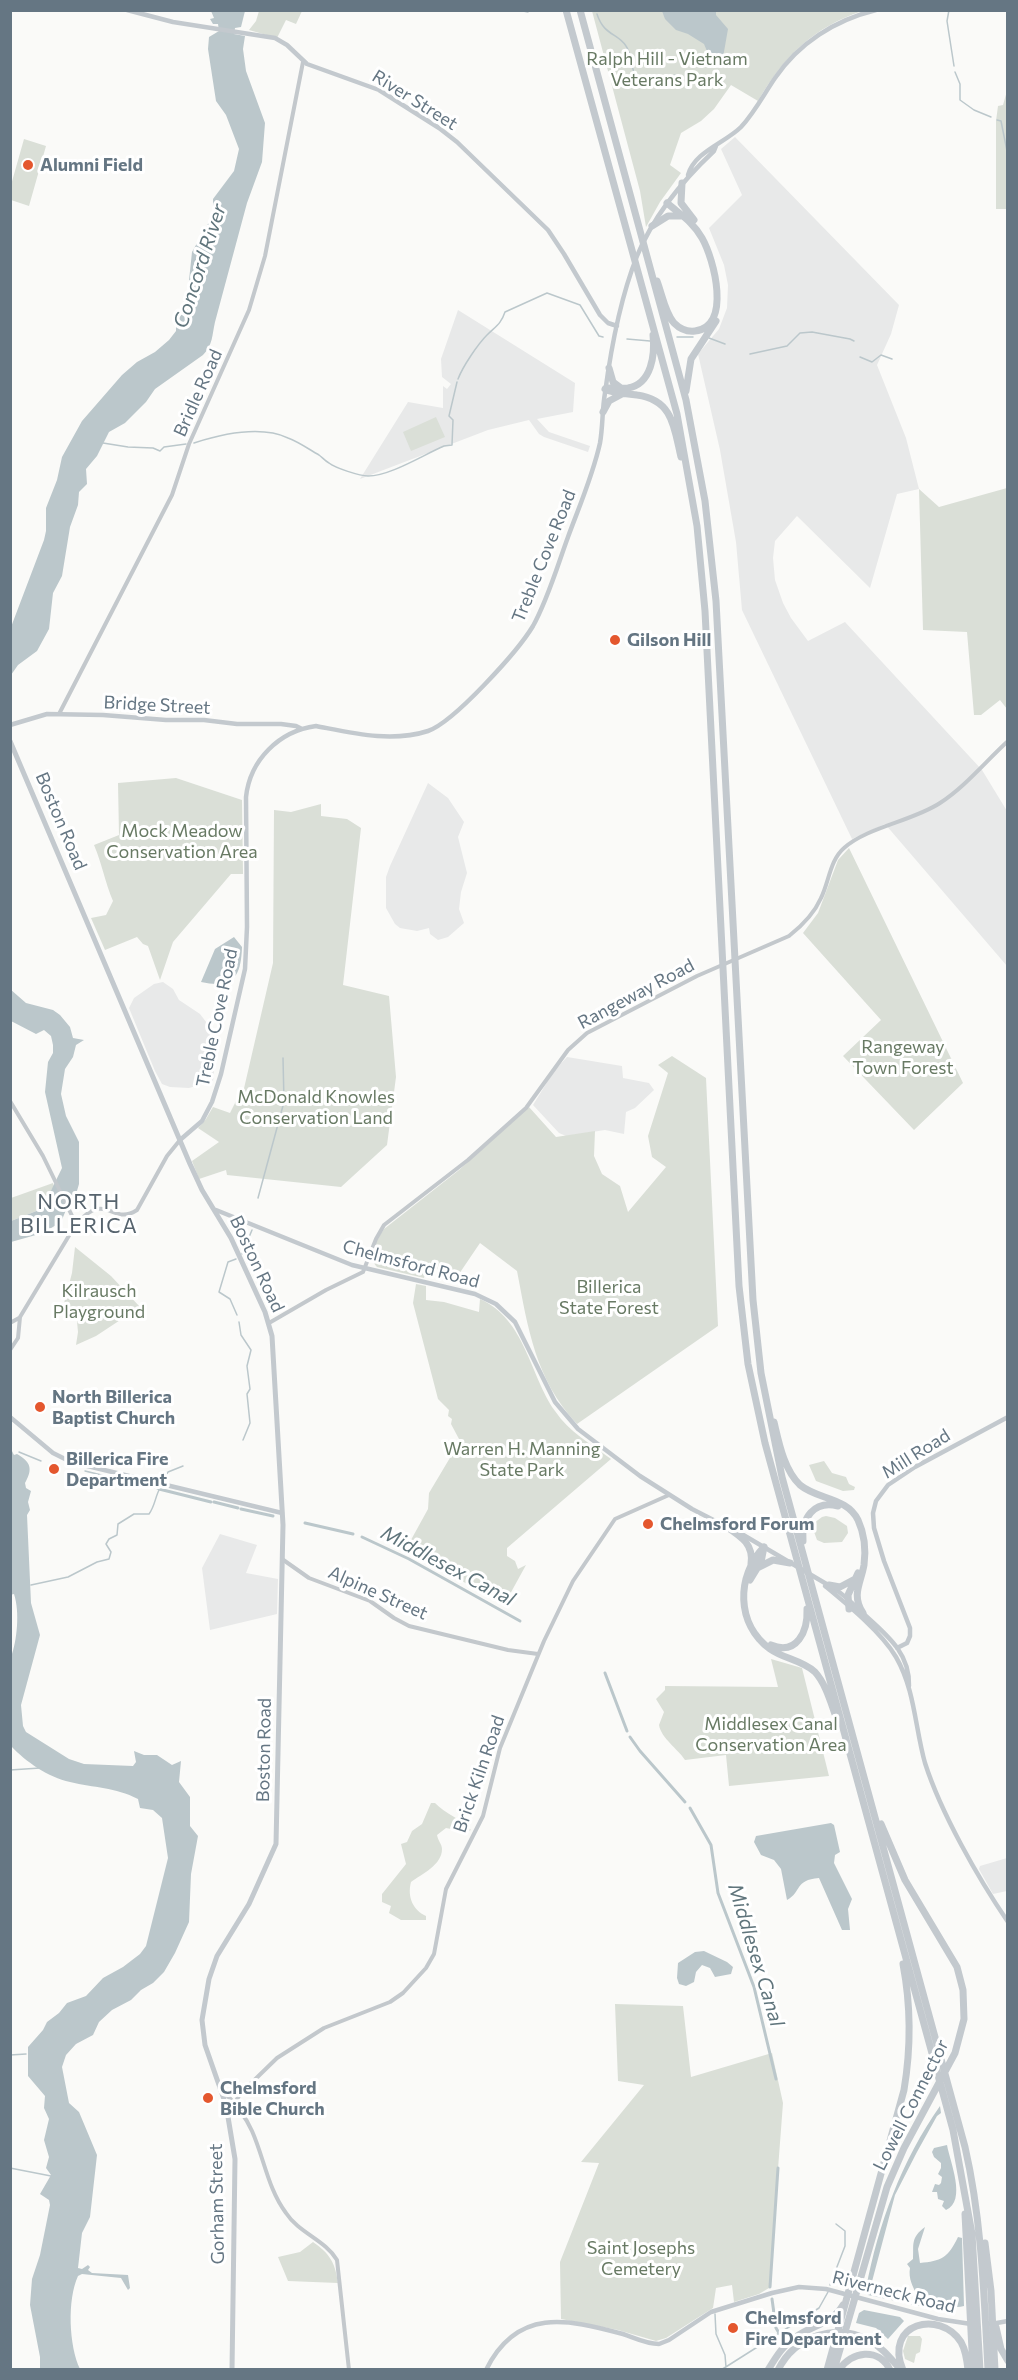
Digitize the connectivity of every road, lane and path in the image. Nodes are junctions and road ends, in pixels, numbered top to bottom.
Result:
1 (127, 10) edge
2 (876, 10) edge
3 (567, 12) edge
4 (581, 13) edge
5 (303, 62) junction
6 (682, 183) junction
7 (667, 203) junction
8 (685, 209) junction
9 (687, 218) junction
10 (650, 230) junction
11 (639, 231) junction
12 (650, 315) junction
13 (617, 326) junction
14 (609, 368) junction
15 (605, 389) junction
16 (622, 391) junction
17 (686, 400) junction
18 (603, 412) junction
19 (691, 484) junction
20 (59, 714) junction
21 (10, 725) edge
22 (302, 729) junction
23 (10, 741) edge
24 (1008, 741) edge
25 (10, 1101) edge
26 (12, 1109) edge
27 (180, 1140) junction
28 (216, 1210) junction
29 (76, 1224) junction
30 (366, 1269) junction
31 (20, 1317) junction
32 (10, 1323) edge
33 (269, 1323) junction
34 (10, 1350) edge
35 (762, 1382) junction
36 (10, 1417) edge
37 (1008, 1417) edge
38 (669, 1495) junction
39 (282, 1513) junction
40 (727, 1527) junction
41 (764, 1547) junction
42 (282, 1559) junction
43 (790, 1563) junction
44 (807, 1567) junction
45 (754, 1570) junction
46 (818, 1580) junction
47 (857, 1580) junction
48 (829, 1585) junction
49 (804, 1586) junction
50 (838, 1598) junction
51 (847, 1599) junction
52 (849, 1609) junction
53 (863, 1613) junction
54 (897, 1646) junction
55 (890, 1649) junction
56 (538, 1654) junction
57 (909, 1686) junction
58 (857, 1766) junction
59 (893, 1911) junction
60 (1008, 1922) edge
61 (227, 1939) joint
62 (222, 2090) junction
63 (234, 2103) junction
64 (228, 2115) junction
65 (968, 2156) junction
66 (963, 2179) junction
67 (989, 2273) junction
68 (851, 2295) junction
69 (1005, 2322) edge
70 (839, 2339) junction
71 (1008, 2361) edge
72 (232, 2370) edge
73 (349, 2370) edge
74 (486, 2370) edge
75 (768, 2370) edge
76 (778, 2370) edge
77 (827, 2370) edge
78 (837, 2370) edge
79 (890, 2370) edge
80 (902, 2370) edge
81 (968, 2370) edge
82 (973, 2370) edge
83 (980, 2370) edge
84 (988, 2370) edge
85 (995, 2370) edge

1 - 5 main road, River Street
2 - 6 main road, Treble Cove Road
3 - 12 highway
4 - 11 highway
5 - 13 main road, River Street
5 - 20 street, Bridle Road
6 - 7 main road, Treble Cove Road
6 - 8 highway
7 - 8 highway
7 - 9 highway
7 - 10 main road, Treble Cove Road
8 - 17 highway
9 - 10 highway
9 - 11 highway
10 - 13 main road, Treble Cove Road
11 - 17 highway
12 - 16 highway
12 - 19 highway
13 - 14 main road, Treble Cove Road
14 - 15 main road, Treble Cove Road
14 - 16 highway
15 - 16 highway
15 - 18 main road, Treble Cove Road
16 - 18 highway
16 - 19 highway
17 - 35 highway
18 - 22 main road, Treble Cove Road
19 - 49 highway
20 - 21 main road, Bridge Street
20 - 22 main road, Bridge Street
22 - 27 main road, Treble Cove Road
23 - 27 main road, Boston Road
24 - 30 street, Rangeway Road
25 - 26 street
26 - 29 street
27 - 28 main road, Boston Road
27 - 29 street, Treble Cove Road
28 - 30 main road, Chelmsford Road
28 - 33 main road, Boston Road
29 - 31 street
30 - 33 street
30 - 38 main road, Chelmsford Road
31 - 32 street
31 - 34 street
33 - 39 main road, Boston Road
35 - 44 highway
35 - 47 highway
36 - 39 main road
37 - 54 main road, Mill Road
38 - 40 main road, Chelmsford Road
38 - 56 street, Brick Kiln Road
39 - 42 main road, Boston Road
40 - 41 main road, Chelmsford Road
40 - 45 highway
41 - 43 main road, Chelmsford Road
41 - 45 highway
42 - 56 street, Alpine Street
42 - 61 main road, Boston Road
43 - 45 highway
43 - 46 main road, Chelmsford Road
44 - 47 highway
44 - 58 highway
45 - 49 highway
45 - 58 highway
46 - 48 main road
46 - 50 main road
47 - 48 highway
47 - 51 highway
47 - 53 highway
48 - 51 main road
49 - 58 highway
50 - 51 highway
50 - 52 main road
51 - 52 highway
51 - 53 main road
52 - 55 main road
53 - 54 main road
54 - 55 main road, Mill Road
54 - 57 main road
55 - 57 main road
56 - 63 street, Brick Kiln Road
57 - 60 main road
58 - 59 highway
58 - 65 highway
58 - 68 highway, Lowell Connector
59 - 66 highway
59 - 68 highway
61 - 62 main road, Gorham Street
62 - 63 street
62 - 64 main road, Gorham Street
63 - 64 street, Brick Kiln Road
63 - 73 street
64 - 72 main road, Gorham Street
65 - 67 highway
65 - 84 highway
66 - 82 highway
66 - 83 highway
67 - 71 highway
67 - 85 highway
68 - 70 highway
68 - 75 highway
69 - 74 main road, Riverneck Road
70 - 77 highway
70 - 78 highway
76 - 80 highway
78 - 79 highway
80 - 81 highway

